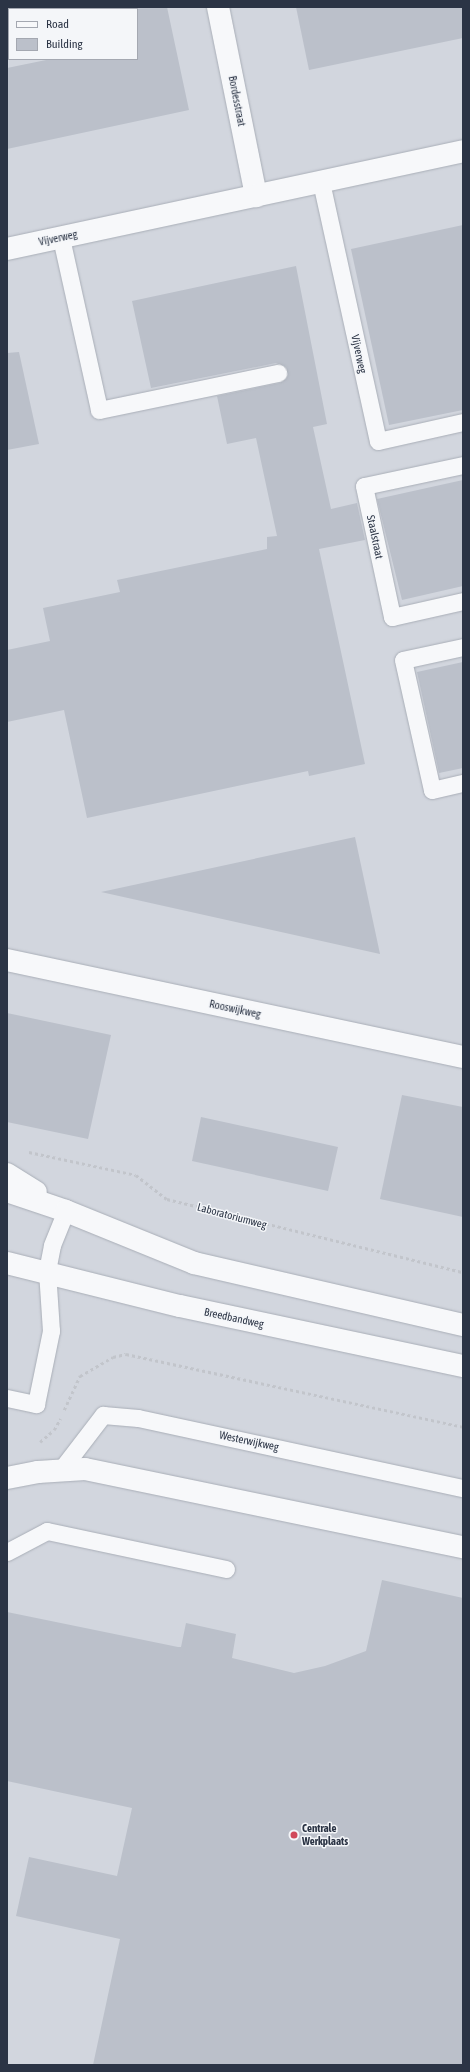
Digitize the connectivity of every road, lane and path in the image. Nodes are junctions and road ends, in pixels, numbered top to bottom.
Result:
1 (218, 7) edge
2 (462, 156) edge
3 (321, 182) junction
4 (256, 196) junction
5 (61, 238) junction
6 (7, 249) edge
7 (278, 373) dead end
8 (463, 422) edge
9 (463, 465) edge
10 (463, 601) edge
11 (463, 647) edge
12 (463, 783) edge
13 (7, 960) edge
14 (463, 1057) edge
15 (22, 1151) dead end
16 (7, 1174) edge
17 (7, 1191) edge
18 (66, 1211) junction
19 (7, 1263) edge
20 (47, 1271) junction
21 (463, 1272) edge
22 (463, 1325) edge
23 (463, 1366) edge
24 (7, 1398) edge
25 (463, 1427) edge
26 (37, 1445) dead end
27 (60, 1471) junction
28 (7, 1478) edge
29 (463, 1488) edge
30 (463, 1547) edge
31 (7, 1552) edge
32 (226, 1569) dead end

1 - 4 street, Bordesstraat
2 - 3 street, Vijverweg
3 - 4 street, Vijverweg
3 - 8 lane, Vijverweg
4 - 5 street, Vijverweg
5 - 6 street, Vijverweg
5 - 7 lane
9 - 10 lane, Staalstraat
11 - 12 lane
13 - 14 street, Rooswijkweg
15 - 21 path, Laboratoriumweg
16 - 18 street
17 - 18 street
18 - 20 lane
18 - 22 street
19 - 20 street, Breedbandweg
20 - 23 street, Breedbandweg
20 - 24 lane
25 - 26 path
27 - 28 street
27 - 29 lane, Westerwijkweg
27 - 30 street
31 - 32 lane

